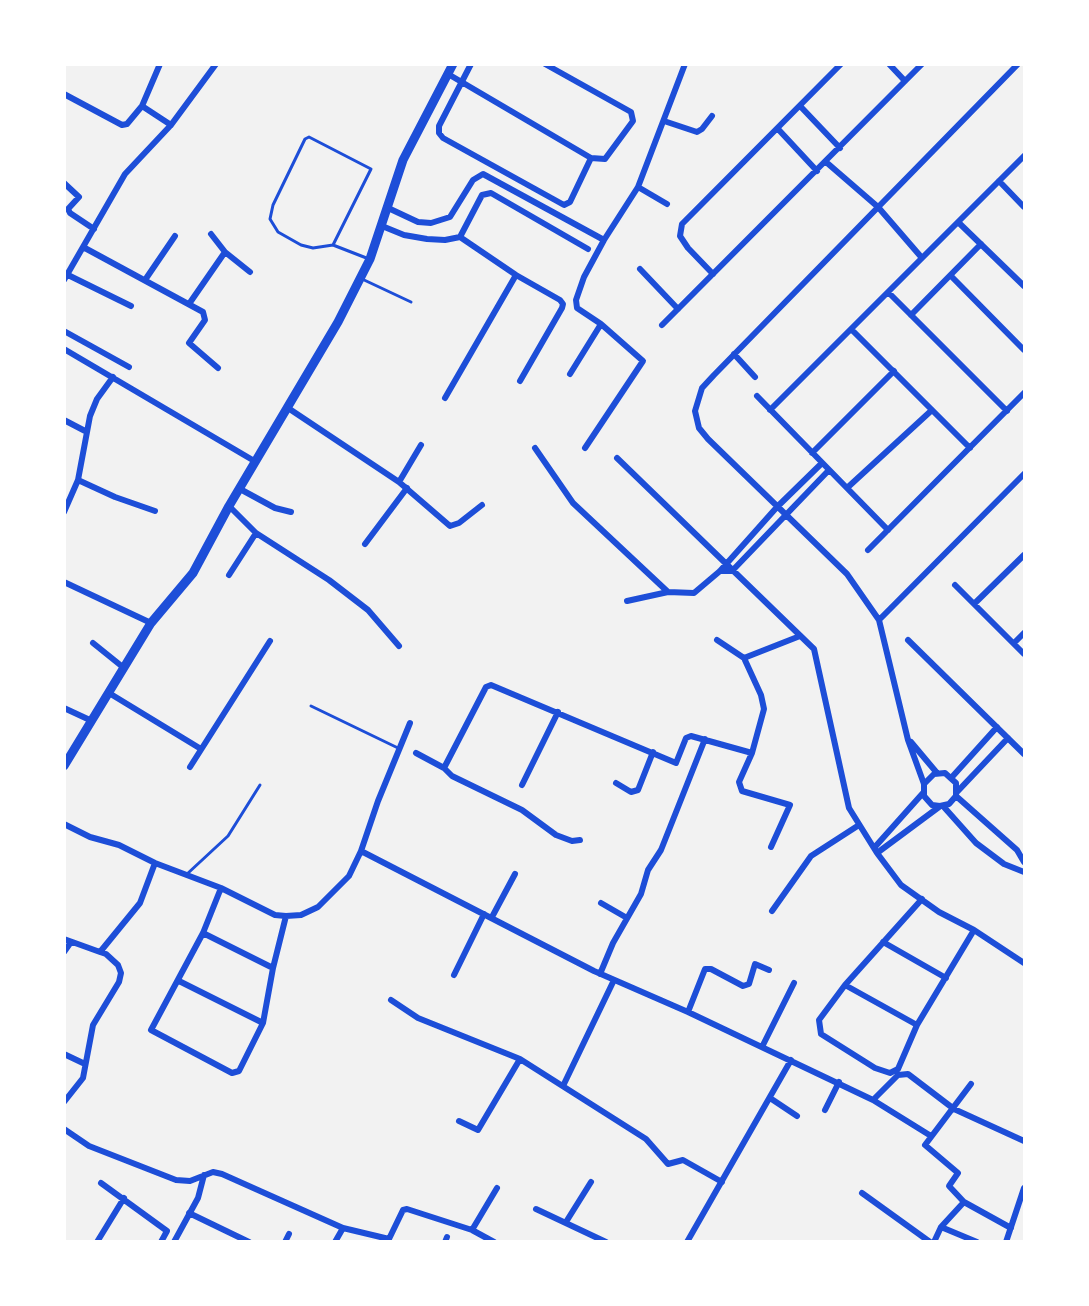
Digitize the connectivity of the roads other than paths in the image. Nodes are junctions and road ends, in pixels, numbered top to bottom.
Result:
1 (160, 64) edge
2 (216, 64) edge
3 (453, 64) edge
4 (471, 64) edge
5 (545, 64) edge
6 (685, 64) edge
7 (842, 64) edge
8 (889, 64) edge
9 (922, 64) edge
10 (1018, 64) edge
11 (448, 74) junction
12 (905, 81) junction
13 (463, 82) junction
14 (64, 94) edge
15 (142, 106) junction
16 (801, 107) junction
17 (712, 116) dead end
18 (664, 121) junction
19 (171, 125) junction
20 (778, 129) junction
21 (840, 148) junction
22 (1024, 156) edge
23 (591, 158) junction
24 (826, 162) junction
25 (817, 171) junction
26 (999, 181) junction
27 (64, 183) edge
28 (638, 187) junction
29 (667, 204) dead end
30 (386, 207) junction
31 (878, 207) junction
32 (1024, 207) edge
33 (958, 222) junction
34 (382, 226) junction
35 (94, 229) junction
36 (211, 234) dead end
37 (175, 236) dead end
38 (460, 237) junction
39 (604, 240) junction
40 (981, 244) junction
41 (333, 245) junction
42 (83, 247) junction
43 (588, 249) dead end
44 (225, 252) junction
45 (922, 258) junction
46 (370, 259) junction
47 (640, 269) dead end
48 (250, 272) dead end
49 (713, 274) junction
50 (516, 275) junction
51 (951, 276) junction
52 (66, 277) edge
53 (361, 278) junction
54 (145, 280) junction
55 (1024, 286) edge
56 (888, 292) junction
57 (411, 302) dead end
58 (189, 304) junction
59 (131, 306) dead end
60 (678, 309) junction
61 (911, 315) junction
62 (601, 324) junction
63 (662, 325) dead end
64 (851, 329) junction
65 (64, 331) edge
66 (64, 349) edge
67 (1024, 350) edge
68 (734, 354) junction
69 (129, 367) dead end
70 (218, 368) dead end
71 (894, 372) junction
72 (570, 374) dead end
73 (112, 377) junction
74 (754, 377) dead end
75 (520, 381) dead end
76 (1024, 393) edge
77 (757, 396) dead end
78 (445, 398) dead end
79 (288, 408) junction
80 (770, 410) junction
81 (932, 410) junction
82 (1007, 411) junction
83 (64, 420) edge
84 (87, 432) junction
85 (421, 445) dead end
86 (535, 448) dead end
87 (585, 448) dead end
88 (970, 448) junction
89 (812, 453) junction
90 (617, 458) dead end
91 (256, 462) junction
92 (822, 463) junction
93 (829, 470) junction
94 (1024, 474) edge
95 (78, 480) junction
96 (399, 482) junction
97 (406, 488) junction
98 (847, 488) junction
99 (240, 489) junction
100 (482, 505) dead end
101 (229, 506) junction
102 (777, 507) junction
103 (155, 511) dead end
104 (64, 512) edge
105 (291, 512) dead end
106 (786, 514) junction
107 (888, 530) junction
108 (256, 533) junction
109 (365, 544) dead end
110 (868, 550) dead end
111 (1024, 555) edge
112 (724, 563) junction
113 (720, 571) junction
114 (732, 571) junction
115 (229, 575) dead end
116 (64, 582) edge
117 (955, 585) dead end
118 (668, 592) junction
119 (627, 601) dead end
120 (974, 604) junction
121 (879, 620) junction
122 (151, 623) junction
123 (1024, 633) edge
124 (800, 636) junction
125 (717, 640) dead end
126 (908, 640) dead end
127 (270, 641) dead end
128 (93, 643) dead end
129 (1014, 643) junction
130 (399, 645) dead end
131 (1024, 654) edge
132 (744, 658) junction
133 (124, 668) junction
134 (109, 693) junction
135 (311, 706) dead end
136 (64, 708) edge
137 (558, 712) junction
138 (92, 721) junction
139 (410, 723) dead end
140 (997, 727) junction
141 (1008, 738) junction
142 (705, 739) junction
143 (908, 740) junction
144 (398, 748) junction
145 (201, 749) junction
146 (653, 752) junction
147 (416, 753) dead end
148 (752, 753) junction
149 (1024, 754) edge
150 (64, 766) edge
151 (190, 767) dead end
152 (444, 768) junction
153 (937, 773) junction
154 (952, 777) junction
155 (616, 783) dead end
156 (924, 784) junction
157 (260, 785) dead end
158 (522, 785) dead end
159 (923, 793) junction
160 (956, 794) junction
161 (941, 806) junction
162 (64, 824) edge
163 (859, 825) junction
164 (580, 840) dead end
165 (771, 847) dead end
166 (876, 850) junction
167 (361, 851) junction
168 (155, 862) junction
169 (1024, 862) edge
170 (1024, 872) edge
171 (187, 874) junction
172 (515, 874) dead end
173 (221, 888) junction
174 (922, 899) junction
175 (601, 903) dead end
176 (772, 911) dead end
177 (484, 914) junction
178 (286, 916) junction
179 (492, 917) junction
180 (627, 918) junction
181 (974, 930) junction
182 (203, 933) junction
183 (68, 940) edge
184 (884, 942) junction
185 (64, 952) edge
186 (100, 952) junction
187 (1024, 963) edge
188 (273, 968) junction
189 (769, 970) dead end
190 (600, 974) junction
191 (454, 975) dead end
192 (946, 978) junction
193 (614, 980) junction
194 (179, 981) junction
195 (794, 983) dead end
196 (845, 985) junction
197 (391, 1000) dead end
198 (688, 1012) junction
199 (263, 1023) junction
200 (917, 1025) junction
201 (762, 1047) junction
202 (64, 1054) edge
203 (520, 1059) junction
204 (791, 1060) junction
205 (85, 1064) junction
206 (840, 1082) junction
207 (971, 1084) dead end
208 (563, 1086) junction
209 (770, 1098) junction
210 (873, 1100) junction
211 (64, 1102) edge
212 (954, 1109) junction
213 (825, 1110) dead end
214 (797, 1116) dead end
215 (459, 1121) dead end
216 (64, 1129) edge
217 (931, 1136) junction
218 (1024, 1141) edge
219 (204, 1175) junction
220 (591, 1182) dead end
221 (722, 1182) junction
222 (101, 1183) dead end
223 (497, 1188) dead end
224 (1024, 1190) edge
225 (862, 1193) dead end
226 (124, 1198) junction
227 (964, 1202) junction
228 (536, 1209) dead end
229 (189, 1213) junction
230 (566, 1222) junction
231 (941, 1227) junction
232 (343, 1228) junction
233 (1011, 1228) junction
234 (472, 1230) junction
235 (289, 1234) dead end
236 (388, 1240) edge
237 (97, 1242) edge
238 (161, 1242) edge
239 (174, 1242) edge
240 (249, 1242) edge
241 (285, 1242) edge
242 (335, 1242) edge
243 (494, 1242) edge
244 (606, 1242) edge
245 (687, 1242) edge
246 (932, 1242) edge
247 (977, 1242) edge
248 (1006, 1242) edge

1 - 15 street
2 - 19 street
3 - 11 main road
4 - 13 street
5 - 23 street
6 - 18 street
7 - 16 street
8 - 12 street
9 - 12 street
10 - 31 street
11 - 13 street
11 - 30 main road
12 - 21 street
13 - 23 street
13 - 23 street
14 - 15 street
15 - 19 street
16 - 20 street
16 - 21 street
17 - 18 street
18 - 28 street
19 - 35 street
20 - 25 street
20 - 49 street
21 - 24 street
22 - 26 street
24 - 25 street
24 - 31 street
25 - 49 street
26 - 32 street
26 - 33 street
27 - 35 street
28 - 29 street
28 - 39 street
30 - 34 main road
30 - 39 street
31 - 45 street
31 - 68 street
33 - 40 street
33 - 45 street
34 - 38 street
34 - 46 main road
35 - 42 street
36 - 44 street
37 - 54 street
38 - 43 street
38 - 50 street
39 - 62 street
40 - 51 street
40 - 55 street
41 - 41 lane
41 - 46 lane
42 - 52 street
42 - 54 street
44 - 48 street
44 - 58 street
45 - 56 street
46 - 53 main road
47 - 60 street
49 - 60 street
50 - 75 street
50 - 78 street
51 - 61 street
51 - 67 street
52 - 59 street
53 - 57 lane
53 - 79 main road
54 - 58 street
56 - 61 street
56 - 64 street
58 - 70 street
60 - 63 street
61 - 82 street
62 - 72 street
62 - 87 street
64 - 71 street
64 - 80 street
65 - 69 street
66 - 73 street
68 - 74 street
68 - 102 street
71 - 81 street
71 - 89 street
73 - 84 street
73 - 91 street
76 - 82 street
77 - 80 street
79 - 91 main road
79 - 96 street
80 - 89 street
81 - 88 street
81 - 98 street
82 - 88 street
83 - 84 street
84 - 95 street
85 - 96 street
86 - 118 street
88 - 107 street
89 - 92 street
90 - 112 street
91 - 99 main road
92 - 93 street
92 - 102 street
93 - 98 street
93 - 106 street
94 - 121 street
95 - 103 street
95 - 104 street
96 - 97 street
97 - 100 street
97 - 109 street
98 - 107 street
99 - 101 main road
99 - 105 street
101 - 108 street
101 - 122 main road
102 - 106 street
102 - 112 street
106 - 114 street
106 - 121 street
107 - 110 street
108 - 115 street
108 - 130 street
111 - 120 street
112 - 113 street
112 - 114 street
113 - 114 street
113 - 118 street
114 - 124 street
116 - 122 street
117 - 120 street
118 - 119 street
120 - 129 street
121 - 143 street
122 - 133 main road
123 - 129 street
124 - 132 street
124 - 163 street
125 - 132 street
126 - 140 street
127 - 145 street
128 - 133 street
129 - 131 street
132 - 148 street
133 - 134 main road
134 - 138 main road
134 - 145 street
135 - 144 lane
136 - 138 street
137 - 146 street
137 - 152 street
137 - 158 street
138 - 150 main road
139 - 144 street
140 - 141 street
140 - 154 street
141 - 149 street
141 - 160 street
142 - 146 street
142 - 148 street
142 - 180 street
143 - 153 street
143 - 156 street
144 - 167 street
145 - 151 street
146 - 155 street
147 - 152 street
148 - 165 street
152 - 164 street
153 - 154 street
153 - 156 street
154 - 160 street
156 - 159 street
157 - 171 lane
159 - 161 street
159 - 166 street
160 - 161 street
160 - 169 street
161 - 166 street
161 - 170 street
162 - 168 street
163 - 166 street
163 - 176 street
166 - 174 street
167 - 177 street
167 - 178 street
168 - 171 street
168 - 186 street
171 - 173 street
172 - 179 street
173 - 178 street
173 - 182 street
174 - 181 street
174 - 184 street
175 - 180 street
177 - 179 street
177 - 191 street
178 - 188 street
179 - 190 street
180 - 190 street
181 - 187 street
181 - 192 street
182 - 188 street
182 - 194 street
183 - 185 street
183 - 186 street
184 - 192 street
184 - 196 street
186 - 205 street
188 - 199 street
189 - 198 street
190 - 193 street
192 - 200 street
193 - 198 street
193 - 208 street
194 - 199 street
194 - 199 street
195 - 201 street
196 - 200 street
196 - 200 street
197 - 203 street
198 - 201 street
201 - 204 street
202 - 205 street
203 - 208 street
203 - 215 street
204 - 206 street
204 - 209 street
205 - 211 street
206 - 210 street
206 - 213 street
207 - 212 street
208 - 221 street
209 - 214 street
209 - 221 street
210 - 212 street
210 - 217 street
212 - 217 street
212 - 218 street
216 - 219 street
217 - 227 street
219 - 229 street
219 - 232 street
220 - 230 street
221 - 245 street
222 - 226 street
223 - 234 street
224 - 233 street
225 - 246 street
226 - 237 street
226 - 238 street
227 - 231 street
227 - 233 street
228 - 230 street
229 - 239 street
229 - 240 street
230 - 244 street
231 - 246 street
231 - 247 street
232 - 236 street
232 - 242 street
233 - 248 street
234 - 236 street
234 - 243 street
235 - 241 street

